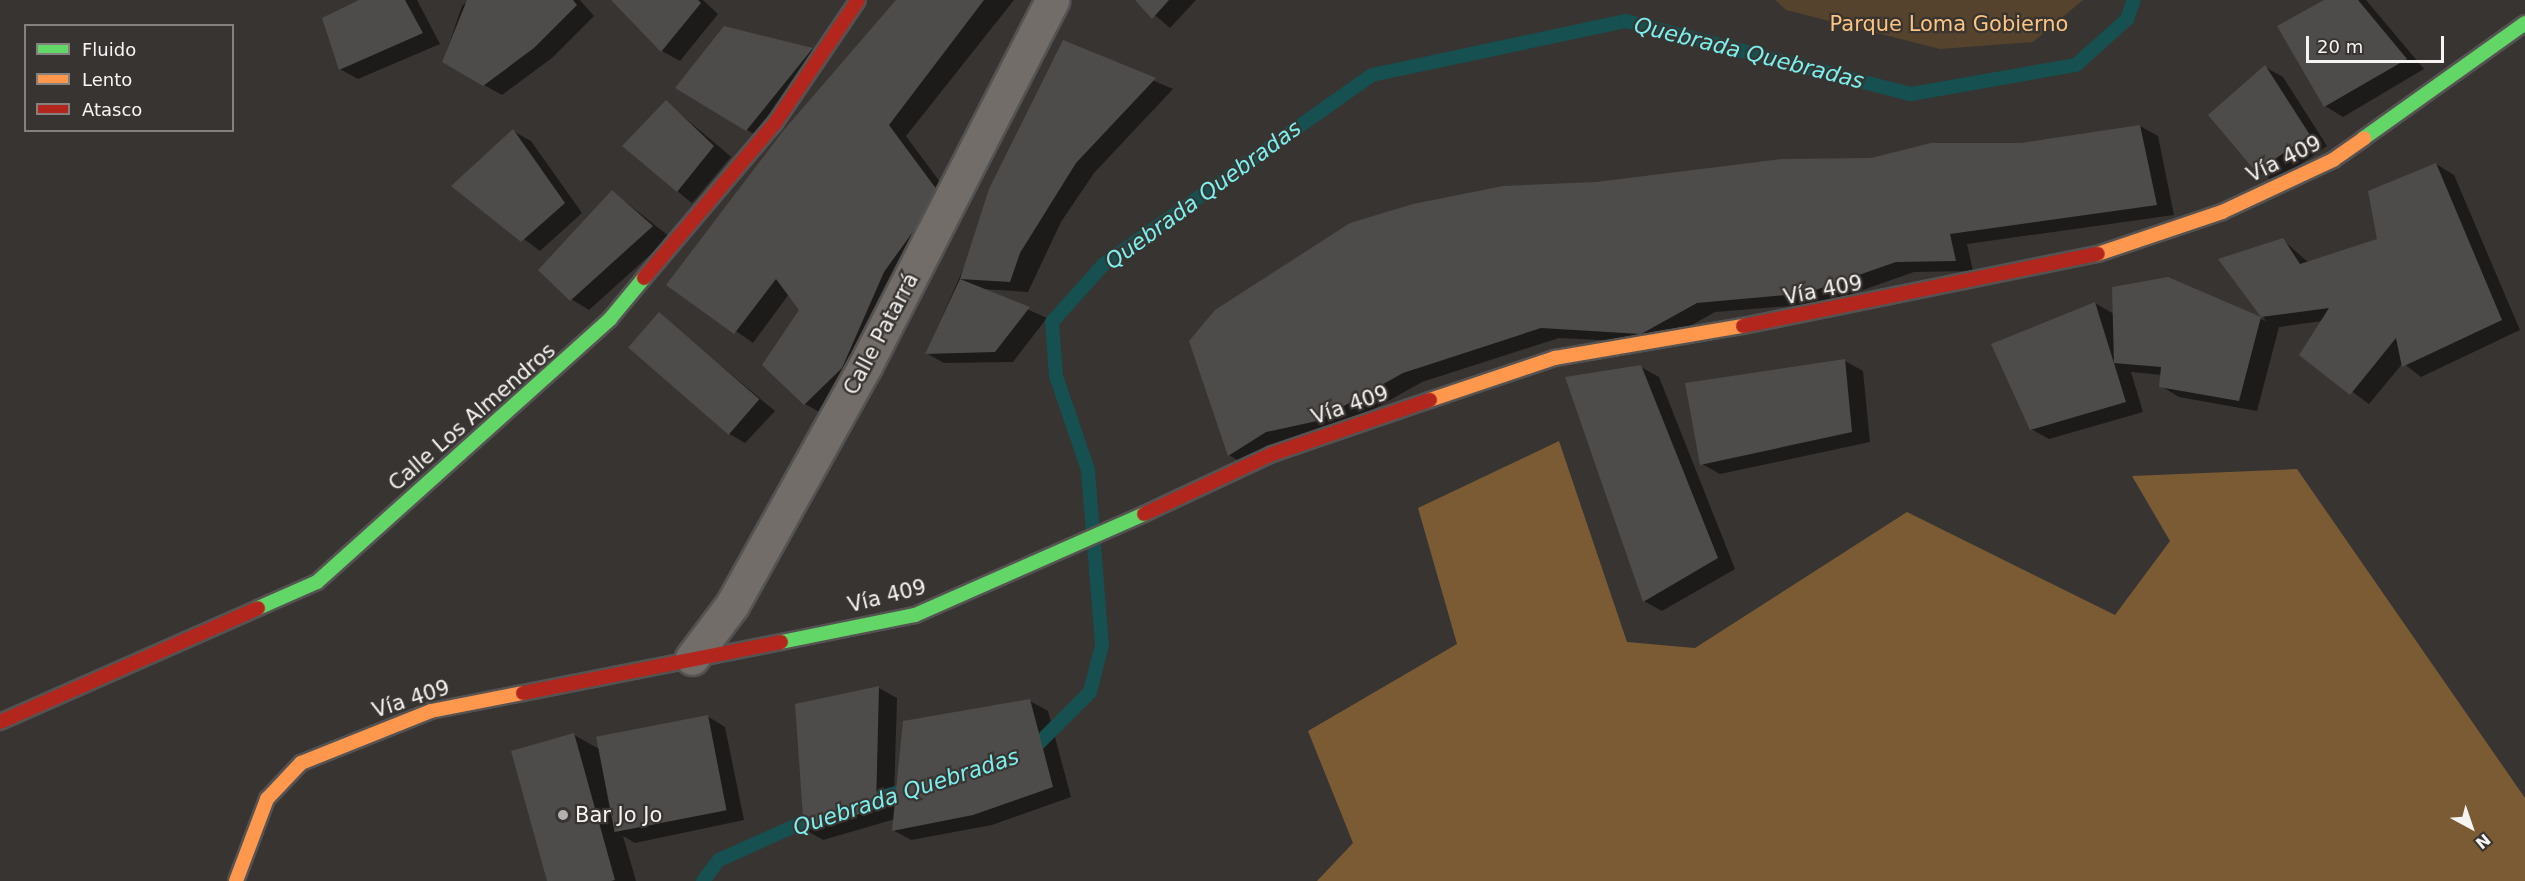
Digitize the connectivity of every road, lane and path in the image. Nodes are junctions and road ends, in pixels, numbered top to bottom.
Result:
1 (858, 0) edge
2 (1052, 0) edge
3 (2525, 23) edge
4 (692, 658) junction
5 (0, 722) edge
6 (236, 881) edge

1 - 5 street, Calle Los Almendros
2 - 4 street, Calle Patarrá
3 - 4 street, Vía 409
4 - 6 street, Vía 409

